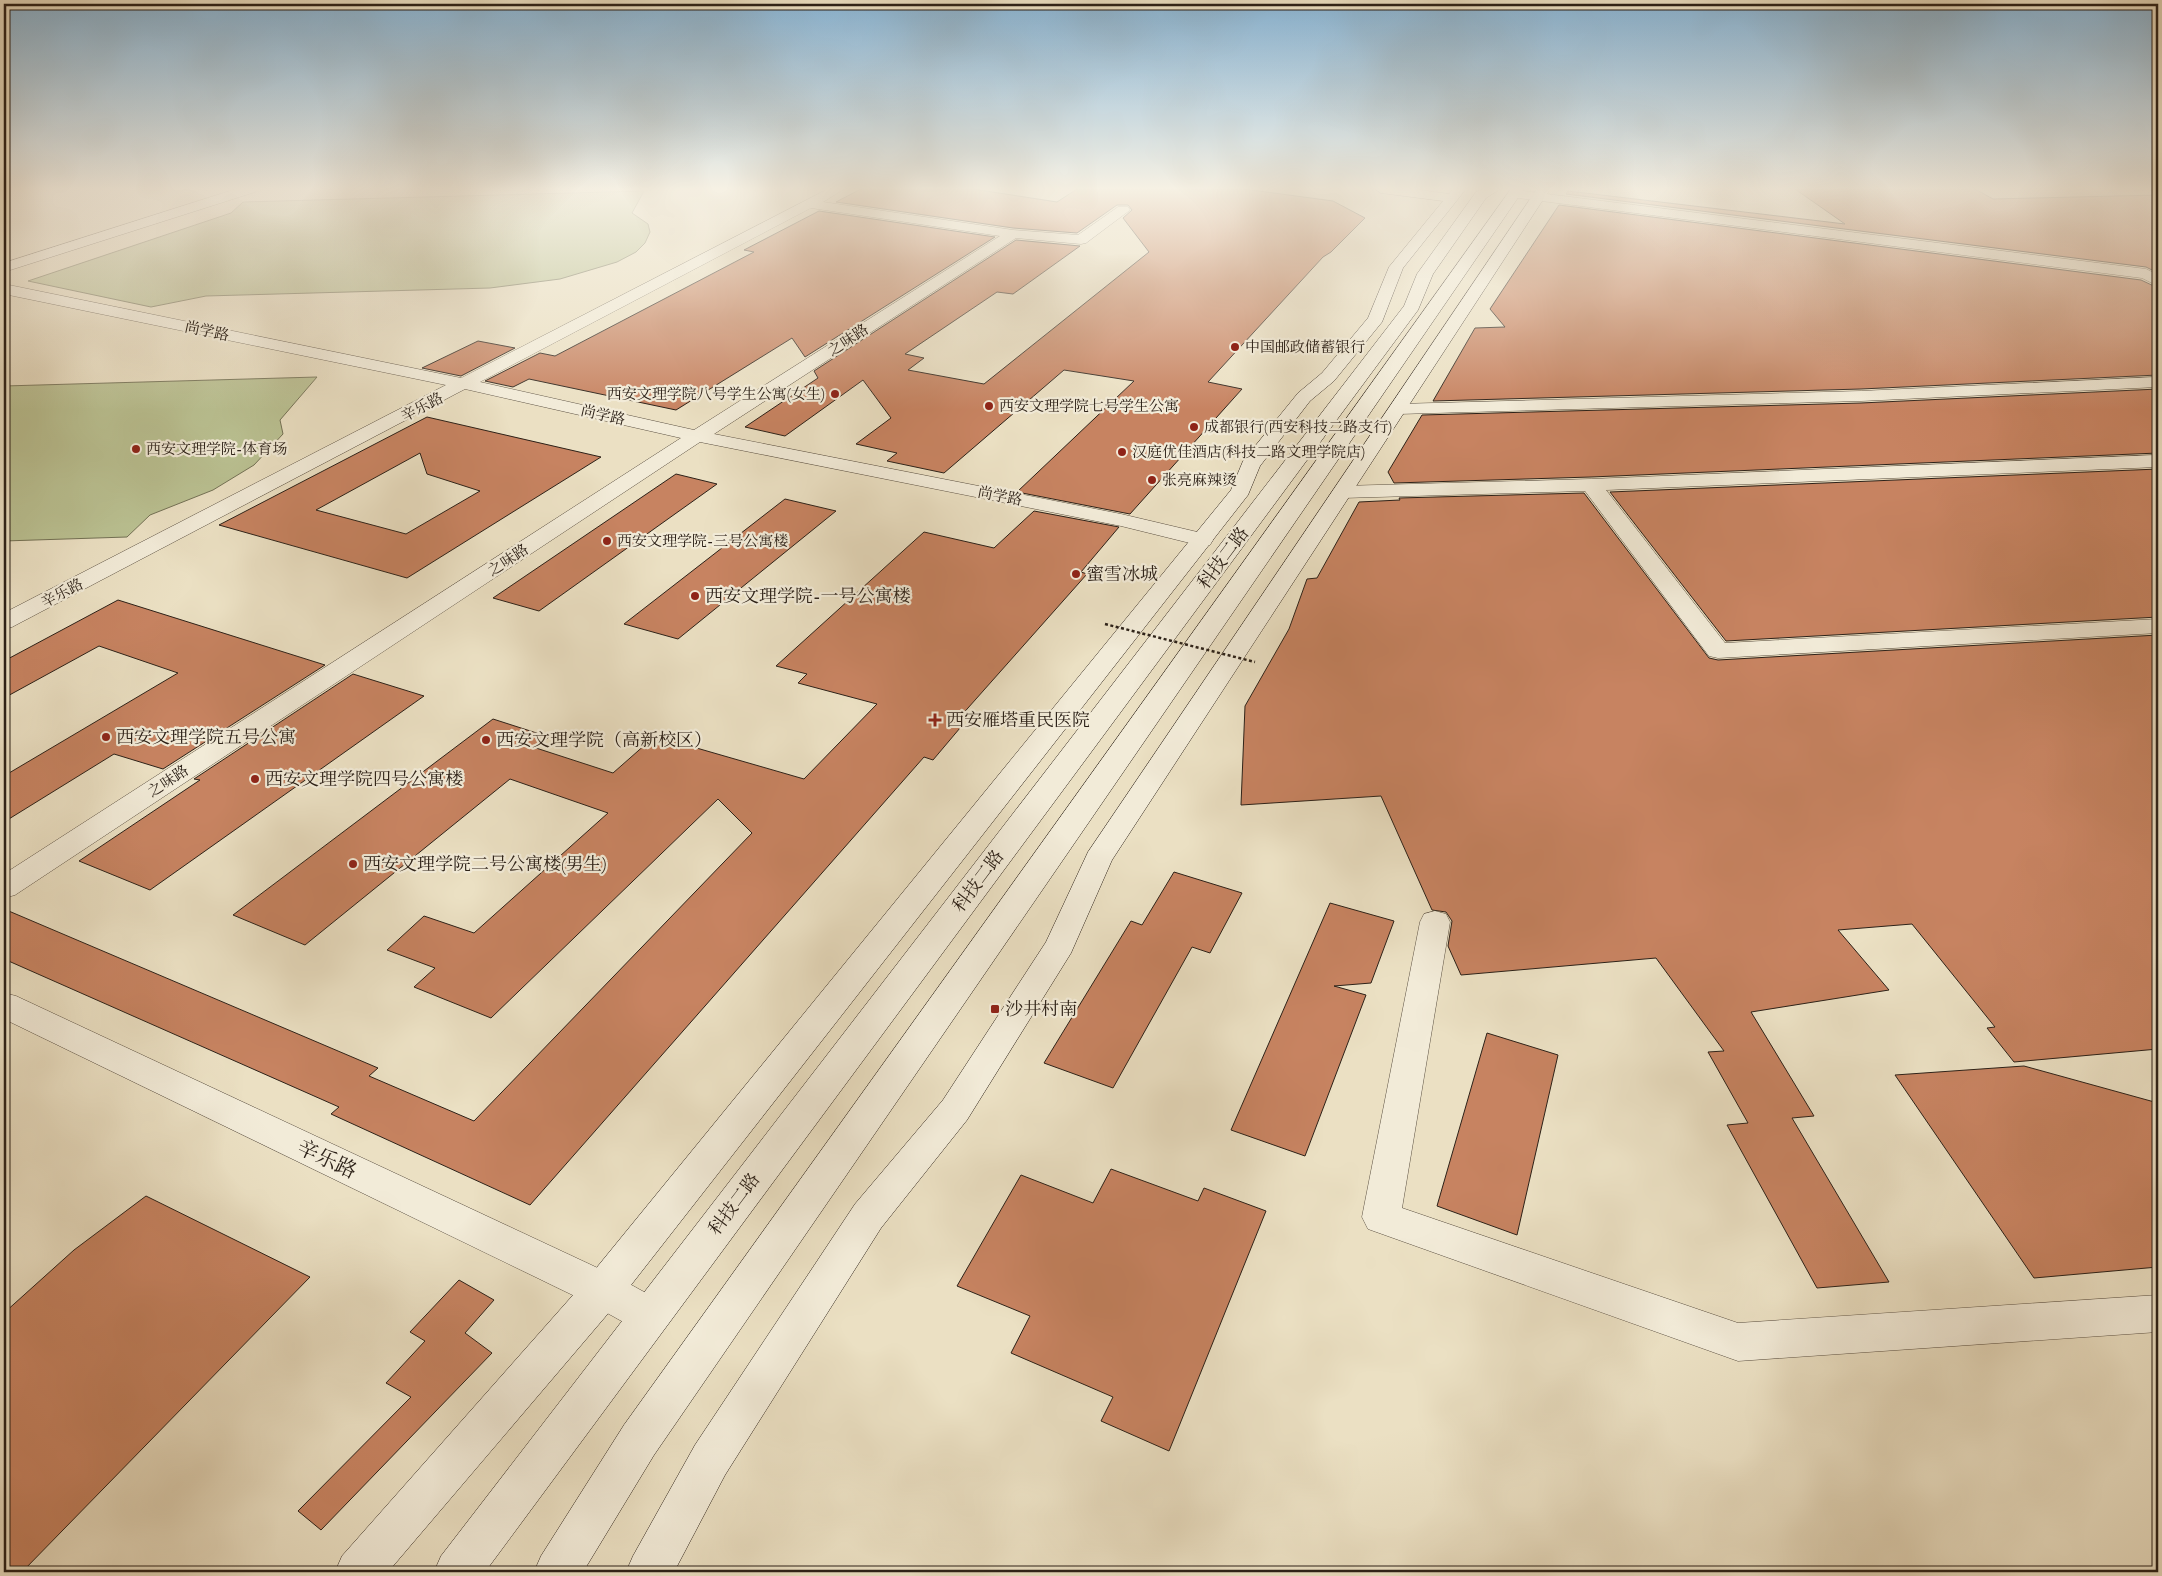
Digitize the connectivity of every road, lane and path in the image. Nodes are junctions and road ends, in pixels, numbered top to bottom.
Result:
1 (21, 263) edge
2 (698, 263) edge
3 (968, 263) edge
4 (1402, 263) edge
5 (1434, 263) edge
6 (1442, 263) edge
7 (1460, 263) edge
8 (2054, 263) edge
9 (4, 268) edge
10 (2158, 281) edge
11 (4, 289) edge
12 (2158, 382) edge
13 (465, 384) junction
14 (1398, 408) junction
15 (697, 436) junction
16 (2158, 461) edge
17 (1591, 485) junction
18 (1342, 492) junction
19 (1202, 540) junction
20 (4, 622) edge
21 (1105, 624) dead end
22 (2158, 626) edge
23 (1255, 662) dead end
24 (4, 888) edge
25 (1435, 922) dead end
26 (4, 1005) edge
27 (604, 1290) junction
28 (2158, 1314) edge
29 (650, 1316) junction
30 (358, 1572) edge
31 (457, 1572) edge
32 (557, 1572) edge
33 (649, 1572) edge

1 - 9 street
2 - 13 street, 辛乐路
3 - 15 street, 之味路
4 - 19 street
5 - 29 street, 科技二路
6 - 32 street, 科技二路
7 - 14 street
8 - 10 street
11 - 13 street, 尚学路
12 - 14 street
13 - 15 street, 尚学路
13 - 20 street, 辛乐路
14 - 18 street
15 - 19 street, 尚学路
15 - 24 street, 之味路
16 - 17 street
17 - 18 street
17 - 22 street
18 - 33 street
19 - 27 street
21 - 23 path, bridge
25 - 28 street
26 - 27 street, 辛乐路
27 - 29 street, 辛乐路
27 - 30 street
29 - 31 street, 科技二路

